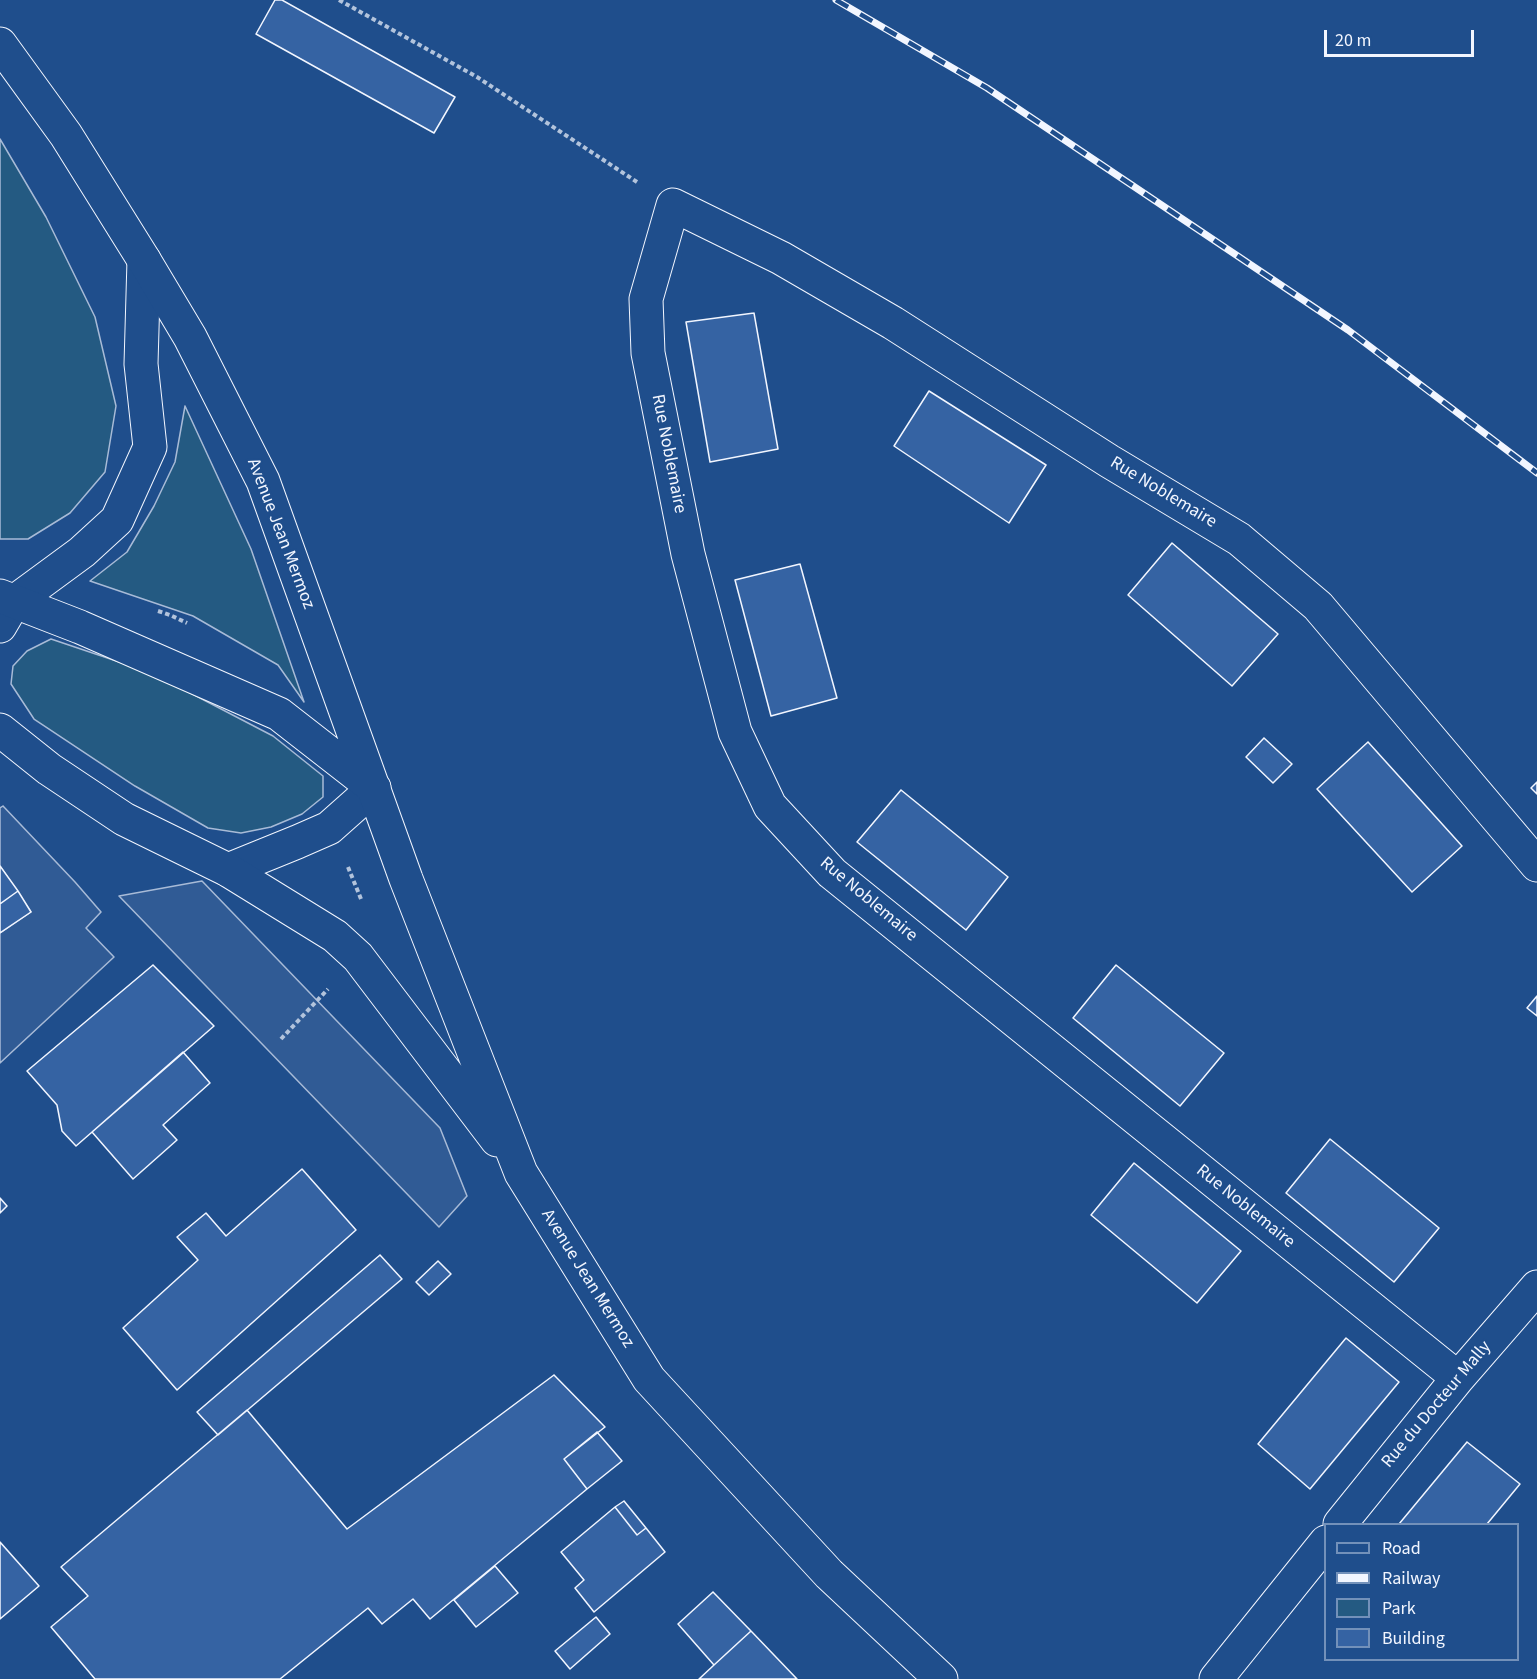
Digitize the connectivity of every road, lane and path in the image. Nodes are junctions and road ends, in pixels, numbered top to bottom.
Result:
1 (339, 0) edge
2 (0, 44) edge
3 (673, 205) junction
4 (144, 260) junction
5 (5, 608) edge
6 (0, 730) edge
7 (374, 788) junction
8 (1537, 866) edge
9 (228, 870) junction
10 (521, 1173) junction
11 (1537, 1287) edge
12 (1458, 1378) junction
13 (1341, 1523) edge
14 (1324, 1544) edge
15 (941, 1679) edge
16 (1216, 1679) edge

1 - 3 path
2 - 4 street, Avenue Jean Mermoz
3 - 8 street, Rue Noblemaire
3 - 12 street, Rue Noblemaire
4 - 5 street
4 - 7 street, Avenue Jean Mermoz
5 - 7 street
6 - 9 street
7 - 9 street
7 - 10 street, Avenue Jean Mermoz
9 - 10 street
10 - 15 street, Avenue Jean Mermoz
11 - 12 street, Rue du Docteur Mally
12 - 13 street, Rue du Docteur Mally
14 - 16 street

